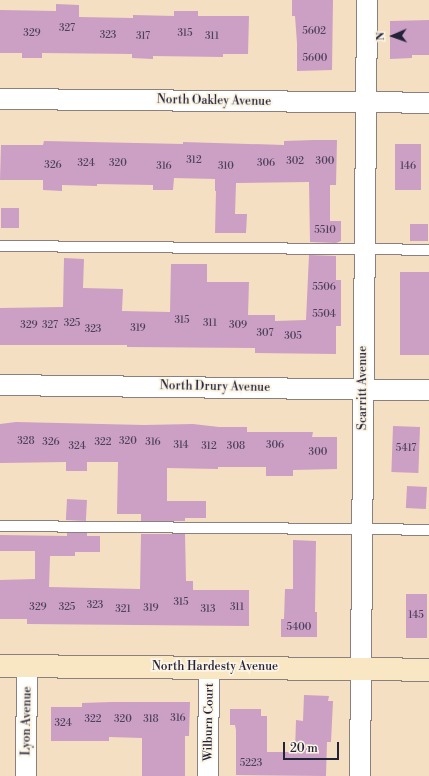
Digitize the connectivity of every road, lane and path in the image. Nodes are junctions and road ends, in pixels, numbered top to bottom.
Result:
1 (367, 0) edge
2 (0, 99) edge
3 (366, 103) junction
4 (429, 103) edge
5 (0, 246) edge
6 (365, 249) junction
7 (429, 250) edge
8 (0, 385) edge
9 (363, 389) junction
10 (429, 390) edge
11 (0, 526) edge
12 (362, 529) junction
13 (429, 530) edge
14 (0, 666) edge
15 (27, 666) junction
16 (209, 667) junction
17 (361, 669) junction
18 (429, 670) edge
19 (26, 776) edge
20 (208, 776) edge
21 (360, 776) edge

1 - 3 street, Scarritt Avenue
2 - 3 street, North Oakley Avenue
3 - 4 street, North Oakley Avenue
3 - 6 street, Scarritt Avenue
5 - 6 lane
6 - 7 lane
6 - 9 street, Scarritt Avenue
8 - 9 street, North Drury Avenue
9 - 10 street, North Drury Avenue
9 - 12 street, Scarritt Avenue
11 - 12 lane
12 - 13 lane
12 - 17 street, Scarritt Avenue
14 - 15 street, North Hardesty Avenue
15 - 16 street, North Hardesty Avenue
15 - 19 street, Lyon Avenue
16 - 17 street, North Hardesty Avenue
16 - 20 street, Wilburn Court
17 - 18 street, North Hardesty Avenue
17 - 21 street, Scarritt Avenue

